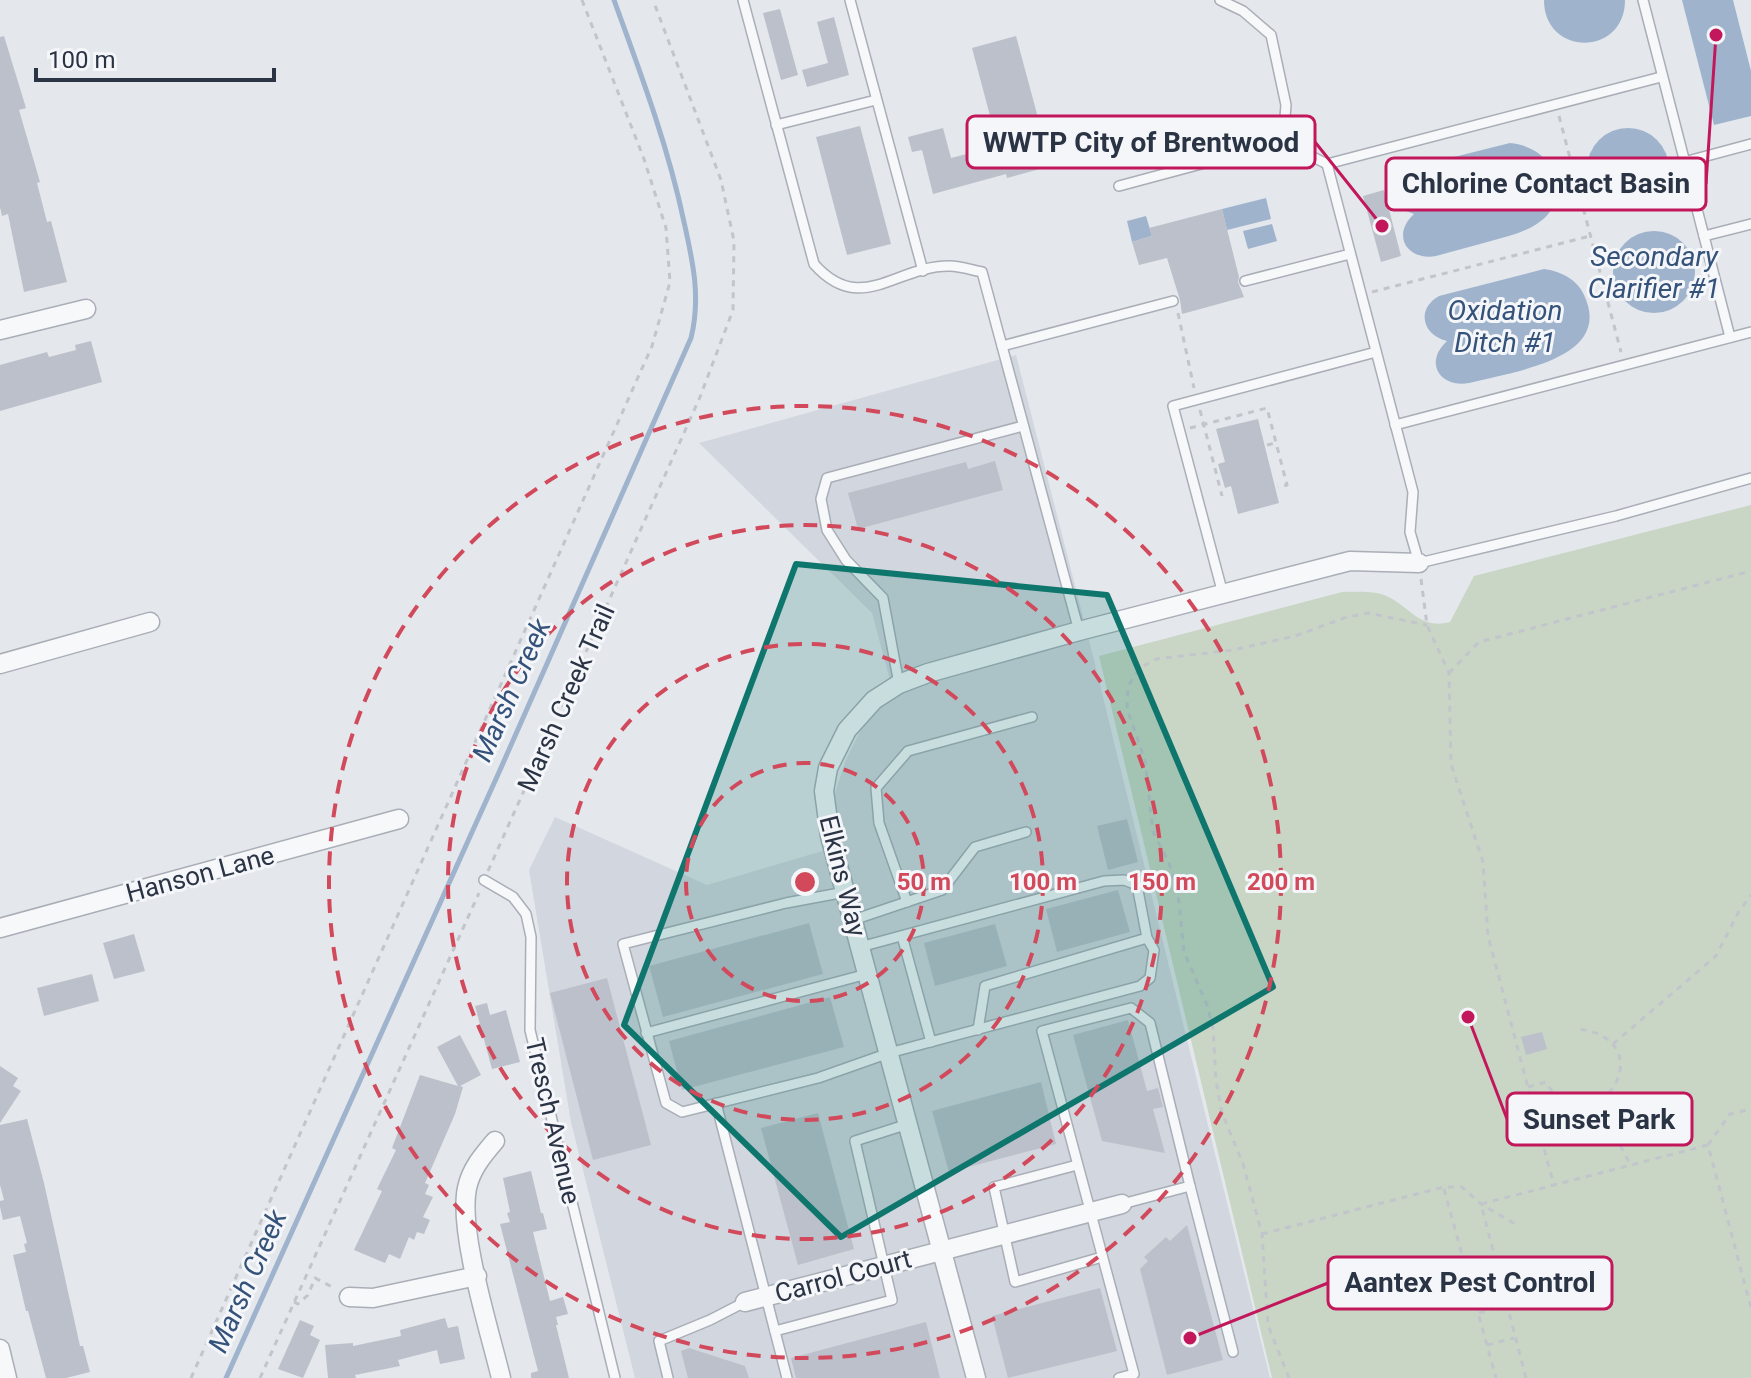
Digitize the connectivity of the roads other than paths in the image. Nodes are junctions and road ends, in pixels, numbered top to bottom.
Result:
1 (743, 0) edge
2 (850, 0) edge
3 (1220, 0) edge
4 (1643, 0) edge
5 (1661, 77) junction
6 (876, 100) junction
7 (776, 125) junction
8 (1283, 142) junction
9 (1751, 144) edge
10 (1684, 162) junction
11 (1327, 164) junction
12 (1119, 186) dead end
13 (1751, 224) edge
14 (1704, 236) junction
15 (1350, 254) junction
16 (923, 271) junction
17 (1245, 281) dead end
18 (1173, 301) dead end
19 (86, 309) dead end
20 (0, 330) edge
21 (1751, 332) edge
22 (1730, 337) junction
23 (1002, 346) junction
24 (1376, 352) junction
25 (1395, 425) junction
26 (1023, 426) junction
27 (1751, 478) edge
28 (1419, 563) junction
29 (1223, 594) junction
30 (150, 622) dead end
31 (1079, 631) junction
32 (0, 664) edge
33 (899, 684) junction
34 (1032, 717) dead end
35 (399, 819) dead end
36 (1026, 832) dead end
37 (484, 880) road end
38 (845, 892) junction
39 (907, 902) junction
40 (853, 920) junction
41 (0, 928) edge
42 (902, 936) junction
43 (1147, 938) junction
44 (860, 947) junction
45 (867, 974) junction
46 (978, 1030) junction
47 (646, 1033) junction
48 (931, 1042) junction
49 (889, 1053) junction
50 (716, 1103) junction
51 (908, 1124) junction
52 (495, 1141) dead end
53 (1077, 1165) junction
54 (1190, 1186) junction
55 (1122, 1204) joint
56 (1090, 1212) junction
57 (1003, 1234) junction
58 (942, 1249) junction
59 (1102, 1257) junction
60 (885, 1265) junction
61 (477, 1276) junction
62 (766, 1296) junction
63 (349, 1297) road end
64 (745, 1302) joint
65 (775, 1331) junction
66 (0, 1349) edge
67 (1233, 1352) dead end
68 (1135, 1376) edge
69 (7, 1378) edge
70 (501, 1378) edge
71 (615, 1378) edge
72 (668, 1378) edge
73 (787, 1378) edge
74 (976, 1378) edge
75 (1119, 1378) edge

1 - 7 lane
2 - 6 lane
3 - 8 lane
4 - 5 lane
5 - 10 lane
5 - 11 lane
6 - 7 lane
6 - 16 lane
7 - 16 lane
8 - 11 lane
8 - 12 lane
9 - 10 lane
10 - 14 lane
11 - 15 lane
13 - 14 lane
14 - 22 lane
15 - 17 lane
15 - 24 lane
16 - 23 lane
18 - 23 lane
19 - 20 street
21 - 22 lane
22 - 25 lane
23 - 26 lane
24 - 25 lane
24 - 29 lane
25 - 28 lane
26 - 31 lane
26 - 33 lane
27 - 28 lane
28 - 29 street, Elkins Way
29 - 31 street, Elkins Way
30 - 32 street
31 - 33 street, Elkins Way
33 - 38 street, Elkins Way
34 - 39 lane
35 - 41 street, Hanson Lane
36 - 39 lane
37 - 71 lane, Tresch Avenue
38 - 40 street, Elkins Way
38 - 47 lane
39 - 40 lane
40 - 44 street, Elkins Way
42 - 43 lane
42 - 44 lane
42 - 48 lane
43 - 46 lane
43 - 46 lane
44 - 45 street, Elkins Way
45 - 47 lane
45 - 49 street, Elkins Way
46 - 48 lane
47 - 50 lane
48 - 49 lane
49 - 50 lane
49 - 51 street, Elkins Way
50 - 62 lane
51 - 58 street, Elkins Way
51 - 60 lane
52 - 61 street
53 - 54 lane
53 - 56 lane
53 - 57 lane
54 - 55 lane
54 - 67 lane
55 - 56 street, Carrol Court
56 - 57 street, Carrol Court
56 - 59 lane
57 - 58 street, Carrol Court
57 - 59 lane
58 - 60 street, Carrol Court
58 - 74 street, Elkins Way
59 - 68 lane
60 - 62 street, Carrol Court
60 - 65 lane
61 - 63 street
61 - 70 street
62 - 64 street, Carrol Court
62 - 65 lane
64 - 72 lane
65 - 73 lane
66 - 69 street
68 - 75 lane

